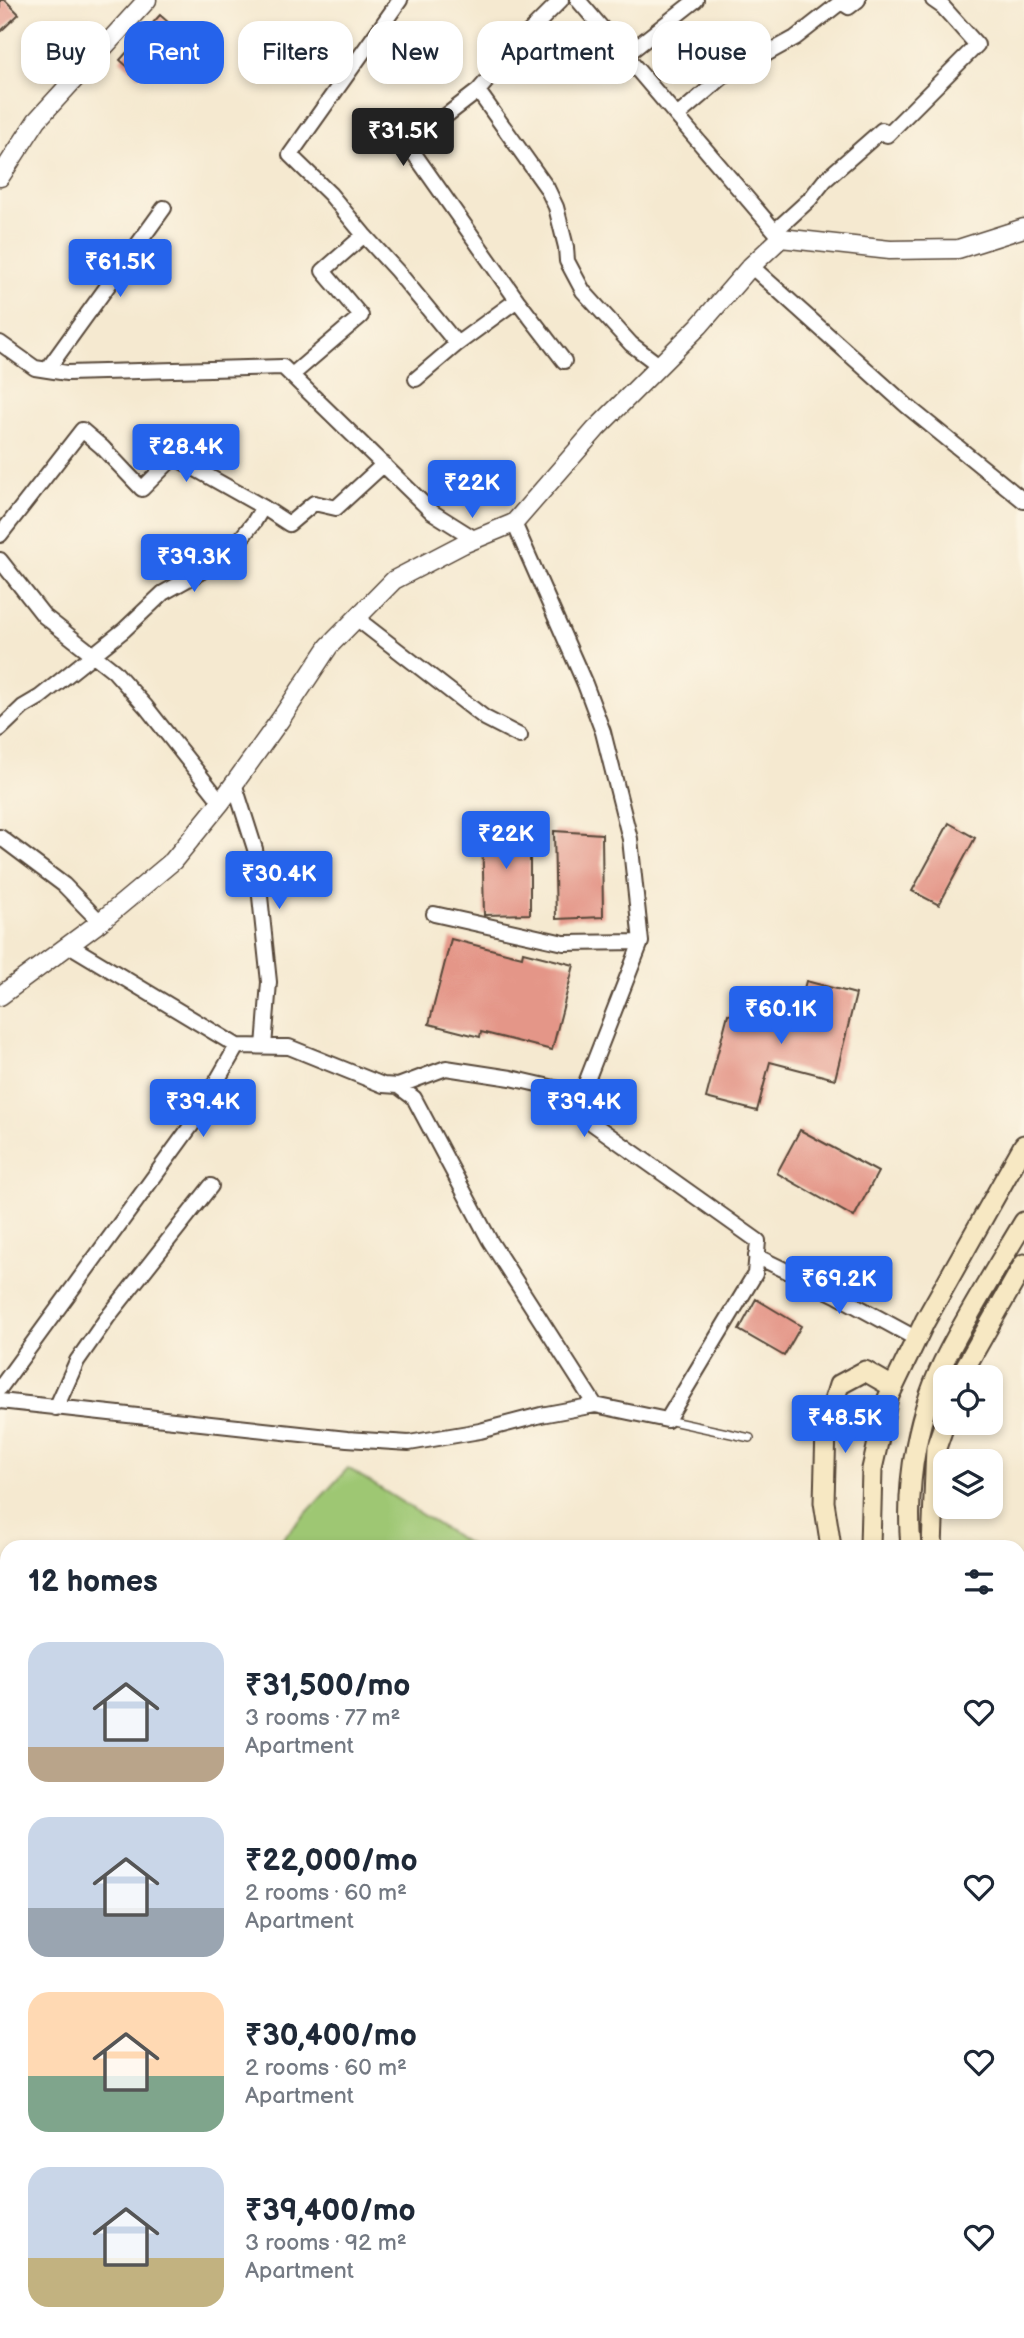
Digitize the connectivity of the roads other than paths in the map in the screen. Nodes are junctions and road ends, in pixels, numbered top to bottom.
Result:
1 (147, 0) edge
2 (400, 0) edge
3 (561, 0) edge
4 (578, 0) edge
5 (696, 0) edge
6 (858, 0) edge
7 (933, 0) edge
8 (596, 21) edge
9 (638, 45) edge
10 (638, 70) edge
11 (478, 91) junction
12 (677, 116) junction
13 (0, 177) edge
14 (164, 208) dead end
15 (1024, 228) edge
16 (364, 235) junction
17 (778, 235) junction
18 (751, 266) junction
19 (517, 300) junction
20 (0, 343) edge
21 (457, 344) junction
22 (564, 360) dead end
23 (660, 366) junction
24 (47, 370) junction
25 (292, 375) junction
26 (416, 379) dead end
27 (384, 464) junction
28 (1024, 501) edge
29 (263, 507) junction
30 (514, 523) junction
31 (0, 535) edge
32 (475, 539) junction
33 (0, 560) edge
34 (356, 618) junction
35 (93, 656) junction
36 (0, 729) edge
37 (520, 736) dead end
38 (234, 783) junction
39 (221, 802) junction
40 (0, 837) edge
41 (434, 914) dead end
42 (100, 922) junction
43 (641, 942) junction
44 (69, 945) junction
45 (8, 983) edge
46 (0, 996) edge
47 (237, 1046) junction
48 (264, 1046) junction
49 (398, 1086) junction
50 (575, 1111) junction
51 (1024, 1145) edge
52 (211, 1186) dead end
53 (1024, 1222) edge
54 (756, 1256) junction
55 (1024, 1264) edge
56 (917, 1339) junction
57 (967, 1365) edge
58 (893, 1387) junction
59 (0, 1388) edge
60 (0, 1401) edge
61 (595, 1405) junction
62 (56, 1408) junction
63 (667, 1420) junction
64 (940, 1435) edge
65 (750, 1438) dead end
66 (830, 1540) edge
67 (870, 1540) edge
68 (911, 1540) edge
69 (932, 1540) edge

1 - 13 street
2 - 16 street
3 - 11 street
4 - 8 street
5 - 9 street
6 - 12 street
7 - 17 street
10 - 12 street
11 - 19 street
11 - 23 street
12 - 17 street
14 - 24 street
15 - 17 street
16 - 21 street
16 - 25 street
17 - 18 street
18 - 23 street
18 - 28 street
19 - 21 street
19 - 22 street
20 - 24 street
21 - 26 street
23 - 30 street
24 - 25 street
25 - 27 street
27 - 29 street
27 - 32 street
29 - 31 street
29 - 35 street
30 - 32 street
30 - 43 street
32 - 34 street
33 - 35 street
34 - 37 street
34 - 38 street
35 - 36 street
35 - 39 street
38 - 39 street
38 - 48 street
39 - 42 street
40 - 42 street
41 - 43 street
42 - 44 street
43 - 50 street
44 - 45 street
44 - 47 street
45 - 46 street
47 - 48 street
47 - 59 street
48 - 49 street
49 - 50 street
49 - 61 street
50 - 54 street
51 - 56 main road
52 - 62 street
53 - 68 main road
54 - 56 street
54 - 63 street
55 - 57 main road
56 - 58 main road
58 - 66 main road
58 - 67 main road
60 - 62 street
61 - 62 street
61 - 63 street
63 - 65 lane
64 - 69 main road

